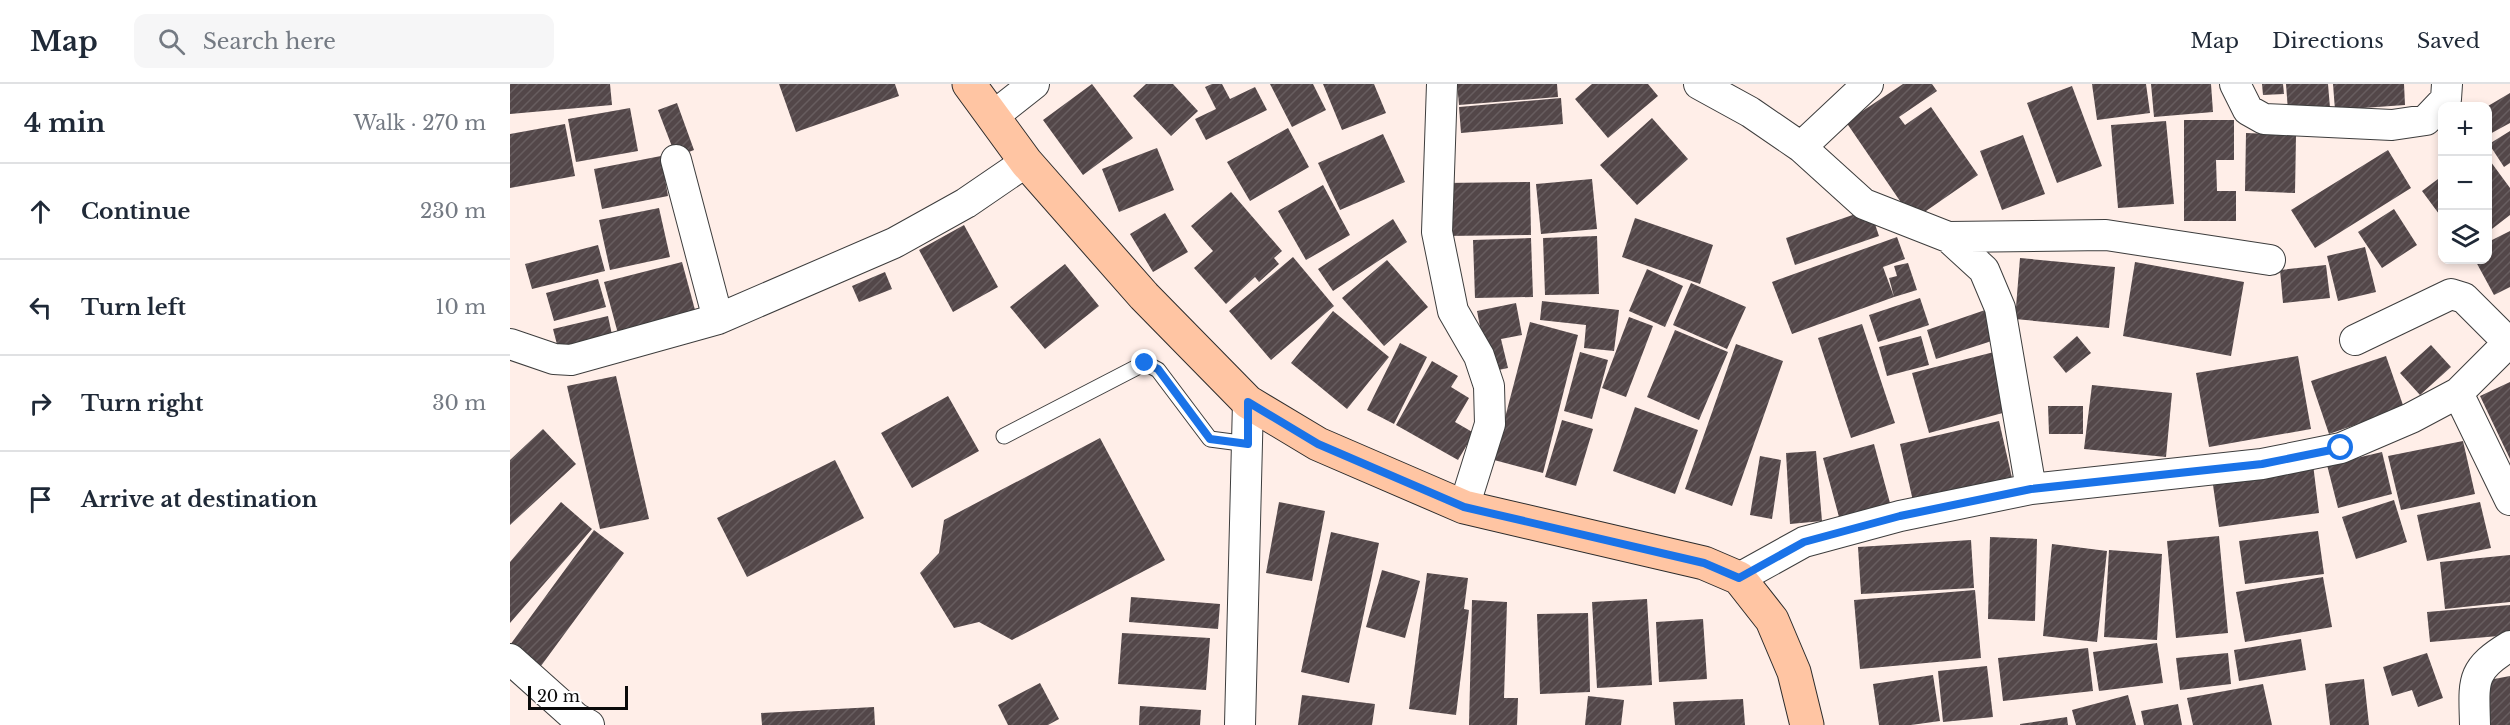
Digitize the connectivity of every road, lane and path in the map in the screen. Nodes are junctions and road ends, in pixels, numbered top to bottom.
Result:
1 (969, 84) edge
2 (1034, 84) edge
3 (1442, 84) edge
4 (1699, 84) edge
5 (1868, 84) edge
6 (2235, 84) edge
7 (2447, 84) edge
8 (992, 117) junction
9 (1801, 147) junction
10 (676, 160) dead end
11 (1026, 162) junction
12 (1948, 237) junction
13 (2270, 260) dead end
14 (718, 319) junction
15 (2355, 340) dead end
16 (2509, 342) edge
17 (510, 344) edge
18 (2458, 393) junction
19 (1248, 402) junction
20 (1004, 436) dead end
21 (1248, 444) junction
22 (2031, 489) junction
23 (2510, 500) edge
24 (1464, 507) junction
25 (1739, 578) junction
26 (2510, 646) edge
27 (510, 658) edge
28 (589, 725) edge
29 (1240, 725) edge
30 (1807, 725) edge
31 (2475, 725) edge

1 - 8 main road
2 - 8 street
3 - 24 street
4 - 9 street
5 - 9 street
6 - 7 street
8 - 11 main road
9 - 12 street
10 - 14 street
11 - 14 street
11 - 19 main road
12 - 13 street
12 - 22 street
14 - 17 street
15 - 16 street
16 - 18 street
18 - 22 street
18 - 23 street
19 - 21 street
19 - 24 main road
20 - 21 lane
21 - 29 street
22 - 25 street
24 - 25 main road
25 - 30 main road
26 - 31 street
27 - 28 street

